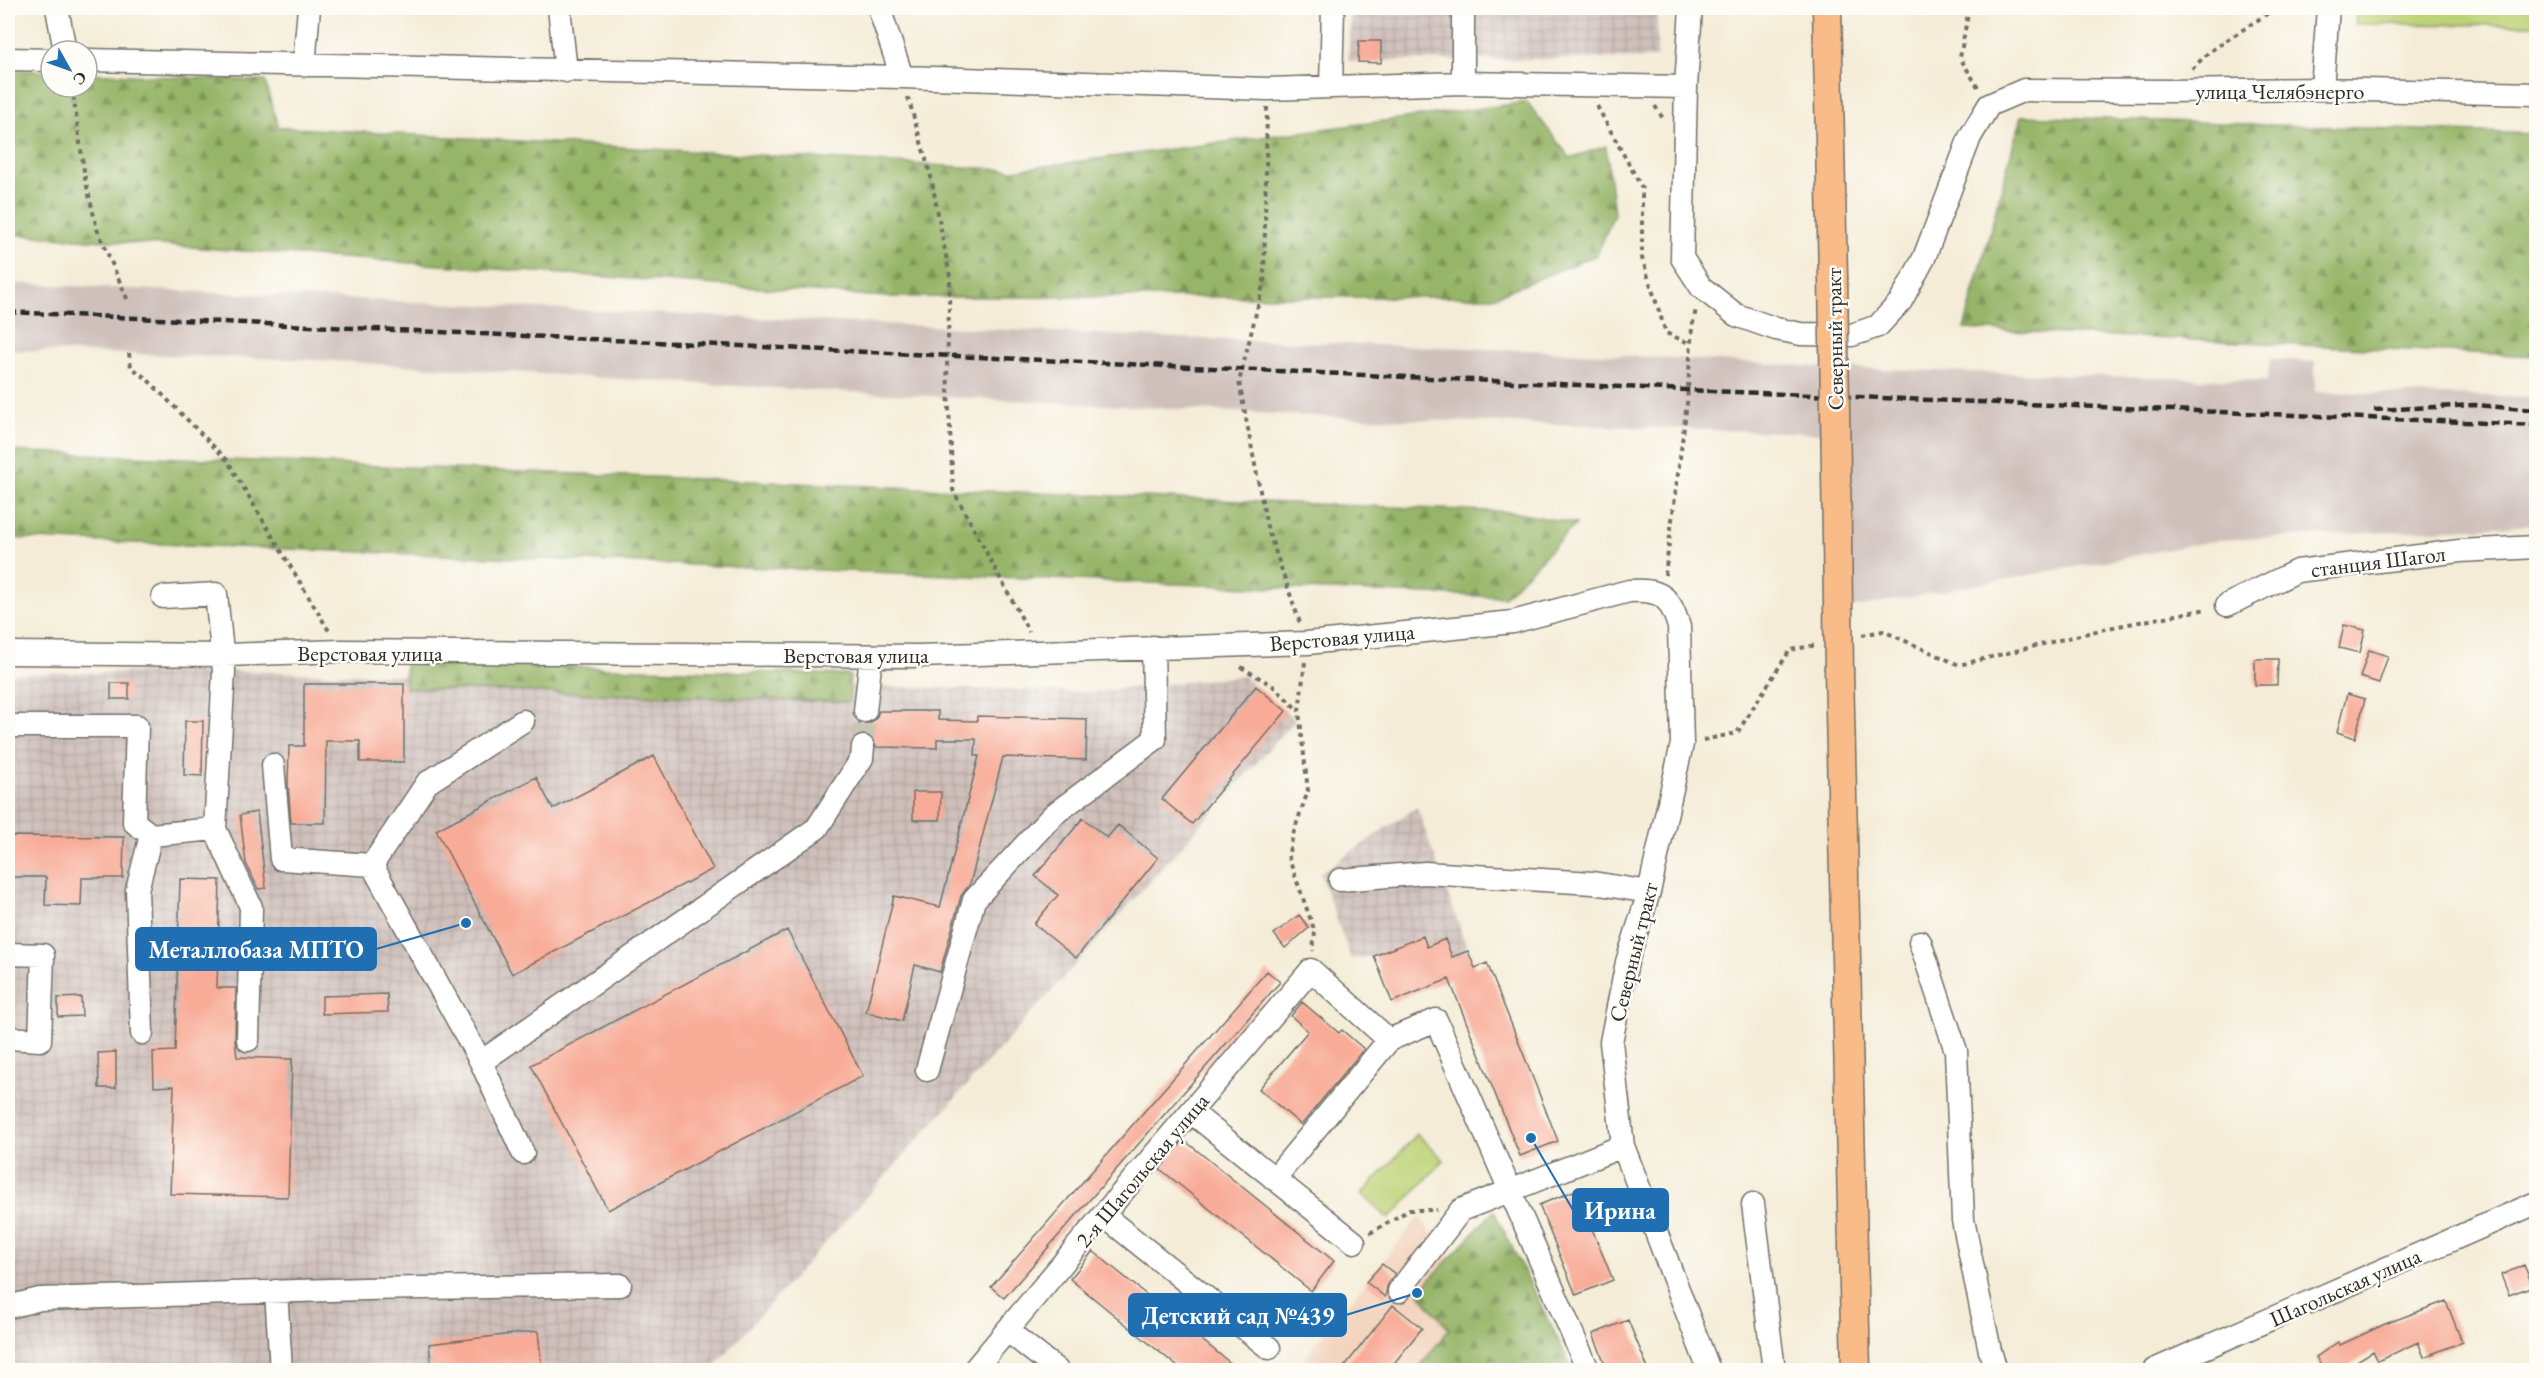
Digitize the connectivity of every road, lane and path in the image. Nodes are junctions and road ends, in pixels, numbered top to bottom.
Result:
1 (57, 8) edge
2 (309, 8) edge
3 (559, 8) edge
4 (879, 8) edge
5 (1333, 8) edge
6 (1691, 8) edge
7 (1827, 8) edge
8 (1970, 8) edge
9 (2276, 8) edge
10 (2328, 8) edge
11 (1463, 15) dead end
12 (63, 39) edge
13 (8, 59) edge
14 (39, 60) edge
15 (99, 60) edge
16 (304, 65) junction
17 (566, 70) junction
18 (902, 77) junction
19 (1463, 83) junction
20 (1331, 86) junction
21 (1587, 87) junction
22 (1686, 87) junction
23 (1267, 88) junction
24 (2322, 89) junction
25 (2170, 91) junction
26 (2536, 94) edge
27 (74, 99) edge
28 (1989, 105) junction
29 (1701, 287) junction
30 (129, 303) dead end
31 (1691, 344) junction
32 (129, 353) dead end
33 (2536, 547) edge
34 (1662, 595) junction
35 (163, 597) dead end
36 (2227, 605) joint
37 (1859, 636) dead end
38 (1307, 643) junction
39 (1825, 643) dead end
40 (1207, 646) junction
41 (1153, 647) junction
42 (340, 651) junction
43 (1039, 651) junction
44 (8, 653) edge
45 (224, 655) junction
46 (871, 656) junction
47 (865, 711) tunnel mouth
48 (1299, 711) junction
49 (523, 721) dead end
50 (11, 726) dead end
51 (1682, 744) junction
52 (863, 747) tunnel mouth
53 (273, 765) dead end
54 (215, 829) junction
55 (151, 835) junction
56 (372, 866) junction
57 (1340, 880) dead end
58 (1649, 892) junction
59 (1920, 942) dead end
60 (8, 954) edge
61 (1311, 970) junction
62 (142, 1033) dead end
63 (8, 1038) edge
64 (248, 1040) dead end
65 (1389, 1040) junction
66 (481, 1062) junction
67 (927, 1070) dead end
68 (1191, 1112) junction
69 (1623, 1146) junction
70 (523, 1153) dead end
71 (1274, 1179) junction
72 (1512, 1190) junction
73 (2536, 1203) edge
74 (1753, 1204) dead end
75 (1461, 1210) junction
76 (1103, 1215) junction
77 (1354, 1242) joint
78 (620, 1285) dead end
79 (276, 1291) junction
80 (1399, 1291) dead end
81 (8, 1307) edge
82 (1008, 1330) junction
83 (1269, 1347) dead end
84 (1766, 1368) edge
85 (282, 1371) edge
86 (974, 1371) edge
87 (1057, 1371) edge
88 (1588, 1371) edge
89 (1708, 1371) edge
90 (1856, 1371) edge
91 (1996, 1371) edge
92 (2154, 1371) edge

1 - 12 street
2 - 16 street
3 - 17 street
4 - 18 street
5 - 20 street
6 - 22 street
7 - 90 main road, Северный тракт, bridge
8 - 28 path
9 - 25 path
10 - 24 street
11 - 19 street
13 - 14 street
15 - 16 street
16 - 17 street
17 - 18 street
18 - 23 street
18 - 43 path
19 - 20 street
19 - 21 street
20 - 23 street
21 - 22 street
21 - 31 path
22 - 29 street
23 - 38 path
24 - 25 street, улица Челябэнерго
24 - 26 street, улица Челябэнерго
25 - 28 street, улица Челябэнерго
27 - 30 path
28 - 29 street
29 - 31 path
31 - 34 path
32 - 42 path
33 - 36 street, станция Шагол
34 - 38 street, Верстовая улица
34 - 51 street, Северный тракт
35 - 45 street
36 - 37 path
38 - 40 street, Верстовая улица
38 - 48 path
39 - 51 path
40 - 41 street, Верстовая улица
40 - 48 path
41 - 43 street, Верстовая улица
41 - 67 street
42 - 45 street, Верстовая улица
42 - 46 street, Верстовая улица
43 - 46 street, Верстовая улица
44 - 45 street, Верстовая улица
45 - 54 street
46 - 47 street
48 - 61 path
49 - 56 street
50 - 55 street
51 - 58 street, Северный тракт
52 - 66 street
53 - 56 street
54 - 55 street
54 - 64 street
55 - 62 street
56 - 66 street
57 - 58 street
58 - 69 street, Северный тракт
59 - 91 street
60 - 63 street
61 - 65 street
61 - 68 street, 2-я Шагольская улица
65 - 71 street
65 - 72 street
66 - 70 street
68 - 71 street
68 - 76 street, 2-я Шагольская улица
69 - 72 street
69 - 89 street, Северный тракт
71 - 77 street
72 - 75 street
72 - 88 street
73 - 92 street, Шагольская улица
74 - 84 street
75 - 77 path
75 - 80 street
76 - 82 street, 2-я Шагольская улица
76 - 83 street
78 - 79 street
79 - 81 street
79 - 85 street
82 - 86 street, 2-я Шагольская улица
82 - 87 street

